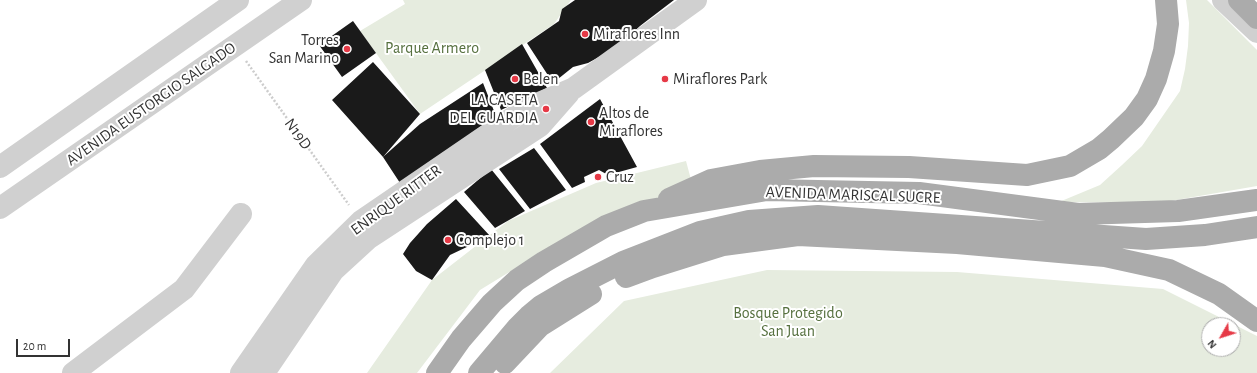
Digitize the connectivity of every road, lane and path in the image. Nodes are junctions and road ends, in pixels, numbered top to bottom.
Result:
1 (238, 0) edge
2 (302, 0) edge
3 (696, 0) edge
4 (1166, 0) edge
5 (1223, 0) edge
6 (1239, 0) edge
7 (1257, 18) edge
8 (1257, 32) edge
9 (235, 46) junction
10 (574, 88) junction
11 (0, 166) edge
12 (1257, 200) edge
13 (0, 208) edge
14 (644, 211) junction
15 (240, 214) dead end
16 (361, 221) junction
17 (1257, 227) edge
18 (1257, 320) edge
19 (73, 373) edge
20 (241, 373) edge
21 (264, 373) edge
22 (437, 373) edge
23 (479, 373) edge
24 (496, 373) edge

1 - 11 street
2 - 9 street, AVENIDA EUSTORGIO SALGADO
3 - 10 street, ENRIQUE RITTER
4 - 14 main road
5 - 8 street
6 - 7 main road
9 - 13 street, AVENIDA EUSTORGIO SALGADO
9 - 16 path, N19D
10 - 16 street, ENRIQUE RITTER
10 - 21 street, ENRIQUE RITTER
12 - 14 main road, AVENIDA MARISCAL SUCRE
14 - 22 main road, AVENIDA MARISCAL SUCRE
15 - 19 street
16 - 20 street, ENRIQUE RITTER
17 - 23 main road, AVENIDA MARISCAL SUCRE
18 - 24 main road

